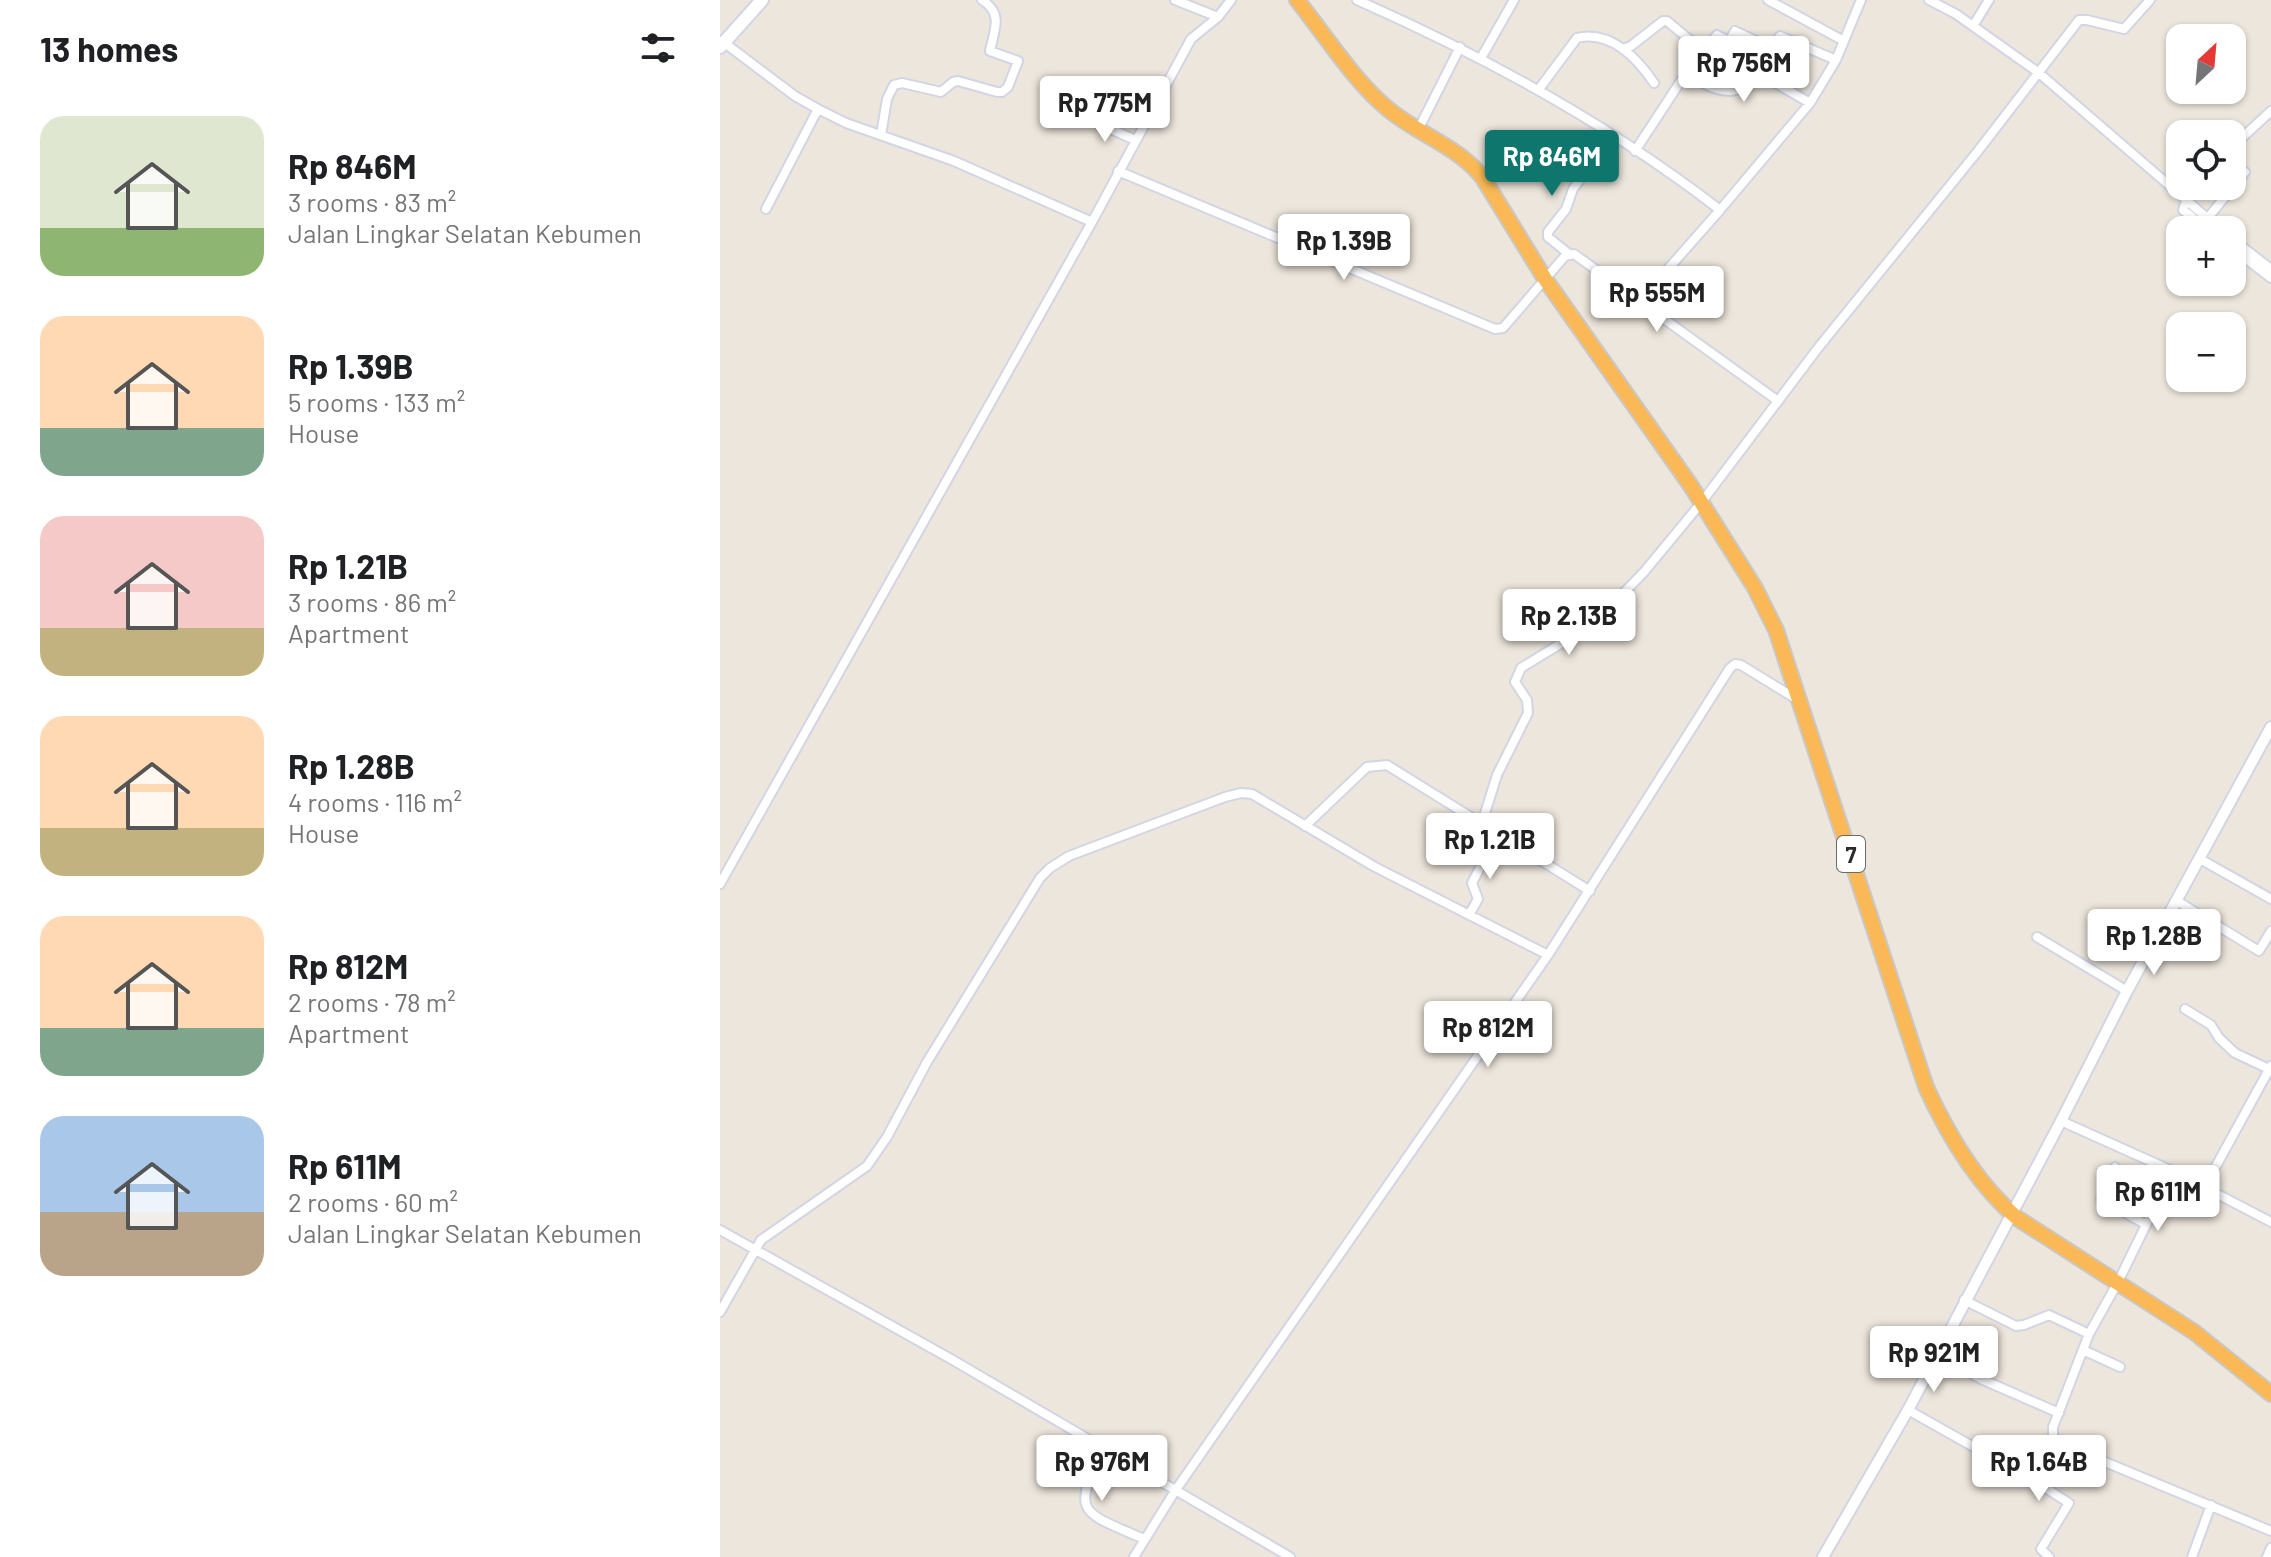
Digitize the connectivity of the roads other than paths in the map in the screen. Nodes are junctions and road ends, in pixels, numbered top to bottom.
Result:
1 (762, 0) edge
2 (982, 0) edge
3 (1175, 0) edge
4 (1231, 0) edge
5 (1297, 0) edge
6 (1357, 0) edge
7 (1514, 0) edge
8 (1768, 0) edge
9 (1861, 0) edge
10 (1929, 0) edge
11 (1989, 0) edge
12 (2150, 0) edge
13 (1218, 17) junction
14 (1973, 26) junction
15 (1844, 41) junction
16 (722, 43) edge
17 (1460, 47) junction
18 (1623, 49) junction
19 (1703, 51) junction
20 (1481, 58) junction
21 (1836, 60) junction
22 (2036, 71) junction
23 (1686, 74) junction
24 (1654, 83) dead end
25 (1539, 89) junction
26 (1810, 103) junction
27 (818, 109) junction
28 (2271, 111) edge
29 (1089, 119) dead end
30 (1418, 130) junction
31 (2246, 134) edge
32 (881, 135) junction
33 (1612, 136) junction
34 (1135, 140) junction
35 (1635, 151) junction
36 (1118, 171) junction
37 (2222, 200) edge
38 (2186, 201) junction
39 (766, 209) dead end
40 (1720, 210) junction
41 (2191, 216) edge
42 (2204, 216) edge
43 (2209, 216) edge
44 (1092, 222) junction
45 (2246, 250) edge
46 (1569, 254) junction
47 (2246, 259) edge
48 (2271, 269) edge
49 (2271, 278) edge
50 (1545, 279) junction
51 (1635, 298) junction
52 (1775, 398) junction
53 (1700, 501) junction
54 (1802, 703) junction
55 (2271, 727) edge
56 (2266, 746) edge
57 (1482, 823) junction
58 (1305, 826) junction
59 (1498, 833) junction
60 (2200, 859) junction
61 (720, 884) edge
62 (1590, 891) junction
63 (2271, 899) edge
64 (2177, 901) junction
65 (1469, 915) junction
66 (2271, 931) edge
67 (2037, 937) dead end
68 (1548, 955) junction
69 (2127, 991) junction
70 (2185, 1009) dead end
71 (2270, 1068) edge
72 (2061, 1121) junction
73 (2115, 1167) dead end
74 (2172, 1172) junction
75 (2204, 1188) junction
76 (2008, 1210) junction
77 (2271, 1222) edge
78 (2145, 1224) junction
79 (720, 1230) edge
80 (756, 1248) junction
81 (2118, 1282) junction
82 (1964, 1300) junction
83 (720, 1312) edge
84 (2089, 1334) junction
85 (2083, 1350) junction
86 (1936, 1354) junction
87 (2120, 1367) dead end
88 (2271, 1394) edge
89 (1908, 1410) junction
90 (2059, 1413) junction
91 (2057, 1441) junction
92 (1104, 1449) junction
93 (2036, 1482) junction
94 (1175, 1491) junction
95 (2211, 1505) junction
96 (2271, 1531) edge
97 (1144, 1539) junction
98 (2271, 1548) edge
99 (1134, 1557) edge
100 (1290, 1557) edge
101 (1823, 1557) edge
102 (2049, 1557) edge
103 (2192, 1557) edge
104 (2267, 1557) edge

1 - 16 main road
2 - 32 street
3 - 13 street
4 - 13 street
5 - 30 highway, 7
6 - 17 street
7 - 20 street
8 - 15 street
9 - 15 street
10 - 14 street
11 - 14 street
12 - 22 street
13 - 34 street
14 - 22 street
15 - 21 street
16 - 27 street
17 - 20 street
17 - 30 street
18 - 19 street
18 - 24 street
18 - 25 street
19 - 21 street
19 - 23 street
20 - 25 street
21 - 26 street
22 - 38 street
22 - 52 street
23 - 26 street
23 - 35 street
25 - 33 street
26 - 40 street
27 - 32 street
27 - 39 street
28 - 31 street
29 - 34 street
30 - 50 highway, 7
32 - 44 street
33 - 35 street
33 - 46 street
34 - 36 street
35 - 40 street
36 - 44 street
36 - 50 street
37 - 43 street
38 - 41 street
38 - 42 street
40 - 51 street
44 - 61 street
45 - 48 street
46 - 50 street
46 - 51 street
47 - 49 street
50 - 53 highway, 7
51 - 52 street
52 - 53 street
53 - 54 highway, 7
53 - 57 street
54 - 62 street
54 - 76 highway, 7
55 - 56 street
56 - 60 street
57 - 58 street
57 - 59 street
58 - 65 street
58 - 80 street
59 - 62 street
59 - 65 street
60 - 63 street
60 - 64 street
62 - 68 street
64 - 66 street
64 - 69 street
65 - 68 street
67 - 69 street
68 - 94 street
69 - 72 street
70 - 71 street
71 - 75 street
72 - 74 street
72 - 76 street
73 - 78 street
74 - 75 street
74 - 78 street
75 - 77 street
76 - 81 highway, 7
76 - 82 street
78 - 81 street
79 - 80 street
80 - 83 street
80 - 92 street
81 - 84 street
81 - 88 highway, 7
82 - 84 street
82 - 86 street
84 - 85 street
85 - 87 street
85 - 90 street
86 - 89 street
86 - 90 street
89 - 93 street
89 - 101 street
90 - 91 street
91 - 93 street
91 - 95 street
92 - 94 street
92 - 97 street
93 - 102 street
94 - 97 street
94 - 100 street
95 - 96 street
95 - 103 street
97 - 99 street
98 - 104 street

